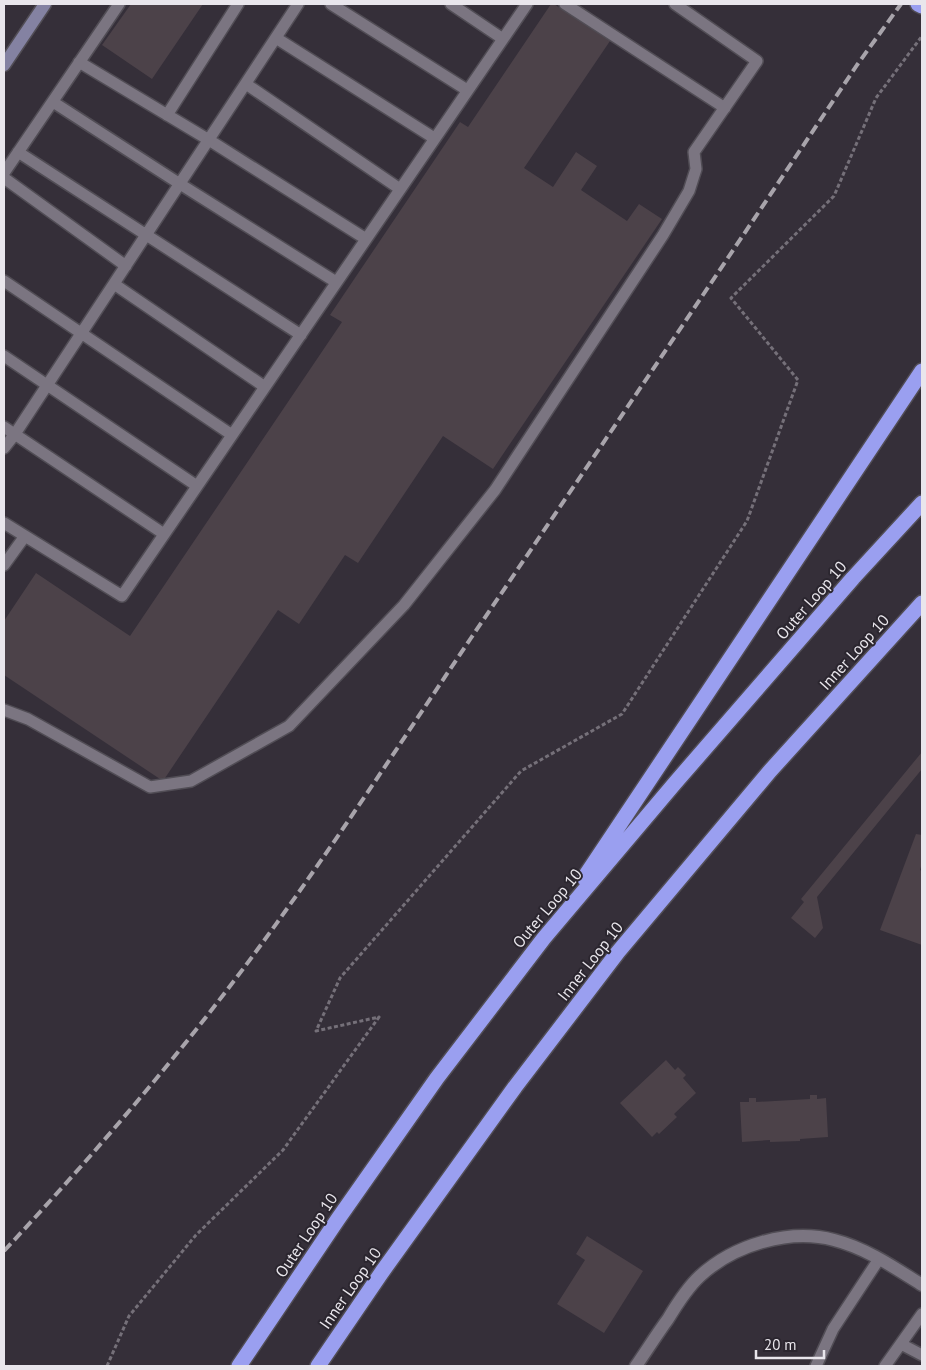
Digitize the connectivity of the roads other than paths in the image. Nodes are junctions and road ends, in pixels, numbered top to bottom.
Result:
1 (45, 4) edge
2 (119, 4) edge
3 (238, 4) edge
4 (298, 4) edge
5 (331, 4) edge
6 (451, 4) edge
7 (527, 4) edge
8 (565, 4) edge
9 (675, 4) edge
10 (918, 4) edge
11 (922, 6) edge
12 (276, 38) junction
13 (503, 39) junction
14 (79, 62) junction
15 (4, 65) edge
16 (246, 84) junction
17 (468, 90) junction
18 (53, 102) junction
19 (725, 108) junction
20 (168, 115) junction
21 (434, 138) junction
22 (209, 140) junction
23 (18, 152) junction
24 (4, 173) edge
25 (4, 178) edge
26 (180, 184) junction
27 (400, 189) junction
28 (146, 234) junction
29 (366, 239) junction
30 (126, 266) junction
31 (4, 282) edge
32 (336, 282) junction
33 (114, 284) junction
34 (81, 333) junction
35 (300, 335) junction
36 (4, 356) edge
37 (922, 371) edge
38 (47, 385) junction
39 (265, 387) junction
40 (4, 428) edge
41 (14, 434) junction
42 (232, 435) junction
43 (4, 448) edge
44 (197, 486) junction
45 (922, 503) edge
46 (4, 523) edge
47 (164, 534) junction
48 (25, 536) junction
49 (4, 566) edge
50 (922, 603) edge
51 (4, 710) edge
52 (544, 938) junction
53 (878, 1259) junction
54 (922, 1285) edge
55 (922, 1314) edge
56 (901, 1344) junction
57 (922, 1355) edge
58 (238, 1366) edge
59 (318, 1366) edge
60 (636, 1366) edge
61 (816, 1366) edge
62 (885, 1366) edge

1 - 15 street
2 - 14 lane
3 - 20 lane
4 - 12 lane
5 - 17 lane
6 - 13 lane
7 - 13 lane
8 - 19 lane
9 - 19 lane
10 - 11 highway
12 - 16 lane
12 - 21 lane
13 - 17 lane
14 - 18 lane
14 - 20 lane
16 - 22 lane
16 - 27 lane
17 - 21 lane
18 - 23 lane
18 - 26 lane
19 - 51 lane
20 - 22 lane
21 - 27 lane
22 - 26 lane
22 - 29 lane
23 - 24 lane
23 - 28 lane
25 - 30 lane
26 - 28 lane
26 - 32 lane
27 - 29 lane
28 - 30 lane
28 - 35 lane
29 - 32 lane
30 - 33 lane
31 - 34 lane
32 - 35 lane
33 - 34 lane
33 - 39 lane
34 - 38 lane
34 - 42 lane
35 - 39 lane
36 - 38 lane
37 - 52 highway
38 - 41 lane
38 - 44 lane
39 - 42 lane
40 - 41 lane
41 - 43 lane
41 - 47 lane
42 - 44 lane
44 - 47 lane
45 - 52 highway, Outer Loop 10
46 - 48 lane
47 - 48 lane
48 - 49 lane
50 - 59 highway, Inner Loop 10
52 - 58 highway, Outer Loop 10
53 - 54 street
53 - 60 street
53 - 61 lane
55 - 56 lane
56 - 57 lane
56 - 62 lane

